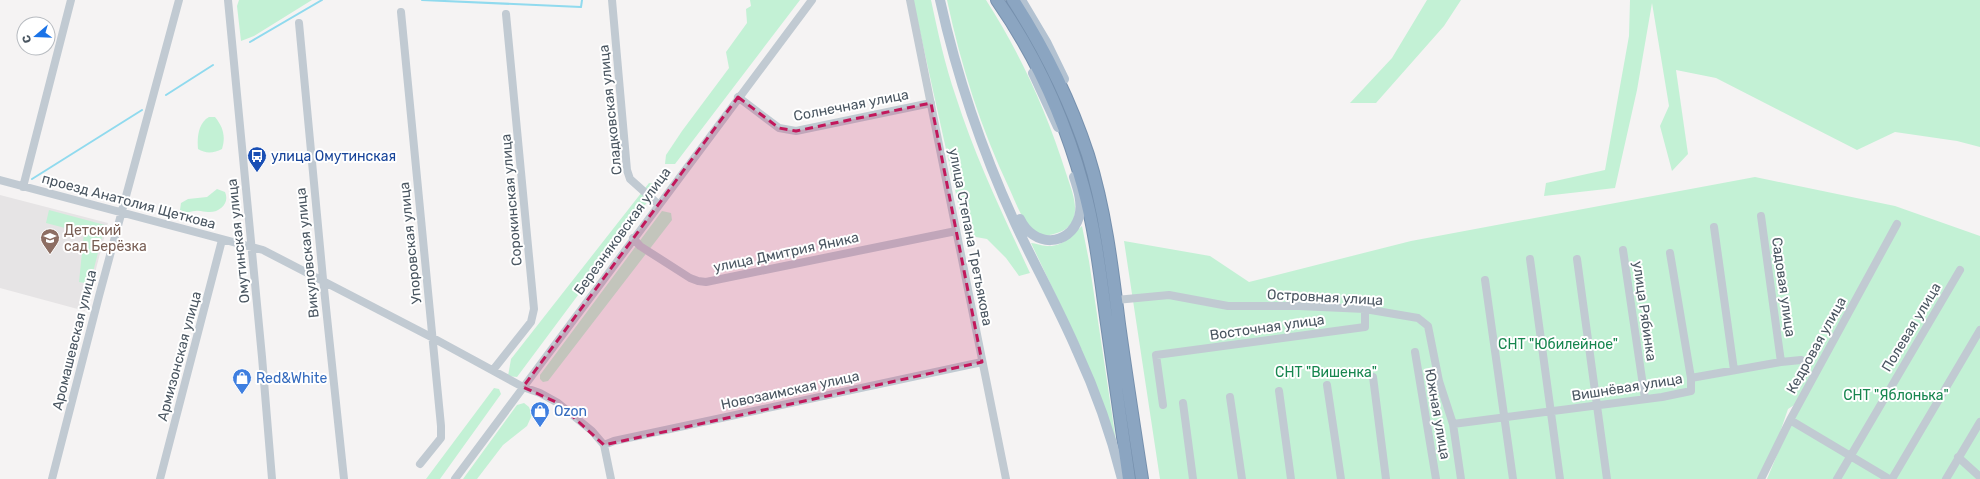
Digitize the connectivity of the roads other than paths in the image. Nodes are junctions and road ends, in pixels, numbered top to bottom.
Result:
1 (71, 0) edge
2 (179, 0) edge
3 (228, 0) edge
4 (612, 0) edge
5 (812, 0) edge
6 (910, 0) edge
7 (940, 0) edge
8 (997, 0) edge
9 (1013, 0) edge
10 (1021, 0) edge
11 (401, 12) dead end
12 (506, 14) dead end
13 (1009, 18) junction
14 (299, 23) dead end
15 (738, 97) junction
16 (931, 103) junction
17 (984, 149) junction
18 (1088, 155) junction
19 (0, 180) edge
20 (23, 187) junction
21 (658, 204) junction
22 (121, 213) junction
23 (1761, 216) dead end
24 (1897, 224) dead end
25 (1714, 227) dead end
26 (956, 231) junction
27 (633, 238) junction
28 (222, 240) junction
29 (251, 246) junction
30 (1623, 250) dead end
31 (1670, 253) dead end
32 (1530, 259) dead end
33 (1577, 259) dead end
34 (1960, 270) dead end
35 (322, 279) junction
36 (1485, 280) dead end
37 (1116, 300) junction
38 (1365, 310) junction
39 (1980, 330) edge
40 (433, 338) junction
41 (1415, 352) dead end
42 (1801, 360) dead end
43 (982, 362) junction
44 (1781, 362) junction
45 (493, 370) junction
46 (1734, 370) junction
47 (1373, 377) dead end
48 (1691, 378) junction
49 (1327, 385) dead end
50 (523, 387) junction
51 (1279, 391) dead end
52 (1230, 397) dead end
53 (1644, 399) junction
54 (1183, 404) dead end
55 (1163, 405) dead end
56 (1596, 405) junction
57 (1550, 412) junction
58 (1504, 418) junction
59 (1790, 420) junction
60 (1980, 422) edge
61 (1453, 424) junction
62 (604, 444) junction
63 (1849, 456) junction
64 (1958, 457) junction
65 (420, 464) dead end
66 (1980, 477) edge
67 (52, 479) edge
68 (160, 479) edge
69 (272, 479) edge
70 (344, 479) edge
71 (454, 479) edge
72 (611, 479) edge
73 (1006, 479) edge
74 (1122, 479) edge
75 (1129, 479) edge
76 (1142, 479) edge
77 (1193, 479) edge
78 (1242, 479) edge
79 (1291, 479) edge
80 (1341, 479) edge
81 (1386, 479) edge
82 (1436, 479) edge
83 (1461, 479) edge
84 (1513, 479) edge
85 (1560, 479) edge
86 (1607, 479) edge
87 (1761, 479) edge
88 (1837, 479) edge
89 (1891, 479) edge
90 (1946, 479) edge

1 - 20 street
2 - 22 street, Аромашевская улица
3 - 29 street, Омутинская улица
4 - 21 street, Сладковская улица
5 - 15 street, Березняковская улица
6 - 16 street, улица Степана Третьякова
7 - 17 main road
8 - 13 highway
9 - 18 highway
10 - 18 main road
11 - 40 street, Упоровская улица
12 - 45 street, Сорокинская улица
13 - 17 main road
13 - 75 highway
14 - 35 street, Викуловская улица
15 - 16 street, Солнечная улица
15 - 21 street, Березняковская улица
16 - 26 street, улица Степана Третьякова
17 - 74 main road
18 - 37 highway
19 - 20 street, проезд Анатолия Щеткова
20 - 22 street, проезд Анатолия Щеткова
21 - 27 street, Березняковская улица
22 - 28 street, проезд Анатолия Щеткова
22 - 67 street, Аромашевская улица
23 - 44 street, Садовая улица
24 - 59 street, Кедровая улица
25 - 46 street
26 - 27 street, улица Дмитрия Яника
26 - 43 street, улица Степана Третьякова
27 - 50 street, Березняковская улица
28 - 29 street, проезд Анатолия Щеткова
28 - 68 street, Армизонская улица
29 - 35 street, проезд Анатолия Щеткова
29 - 69 street, Омутинская улица
30 - 53 street, улица Рябинка
31 - 48 street, Вишнёвая улица
32 - 57 street
33 - 56 street
34 - 63 street, Полевая улица
35 - 40 street, проезд Анатолия Щеткова
35 - 70 street, Викуловская улица
36 - 58 street
37 - 38 street, Островная улица
37 - 76 highway
38 - 55 street, Восточная улица
38 - 61 street, Островная улица
39 - 89 street
40 - 45 street, проезд Анатолия Щеткова
40 - 65 street, Упоровская улица
41 - 82 street, Южная улица
42 - 44 street
43 - 62 street, Новозаимская улица
43 - 73 street, улица Степана Третьякова
44 - 46 street
45 - 50 street, проезд Анатолия Щеткова
46 - 48 street
47 - 81 street
48 - 53 street, Вишнёвая улица
49 - 80 street
50 - 62 street, проезд Анатолия Щеткова
50 - 71 street, Березняковская улица
51 - 79 street
52 - 78 street
53 - 56 street, Вишнёвая улица
54 - 77 street
56 - 57 street, Вишнёвая улица
56 - 86 street
57 - 58 street, Вишнёвая улица
57 - 85 street
58 - 61 street, Вишнёвая улица
58 - 84 street
59 - 63 street
59 - 87 street, Кедровая улица
60 - 64 street
61 - 83 street, Островная улица
62 - 72 street
63 - 88 street, Полевая улица
63 - 89 street
64 - 66 street
64 - 90 street

